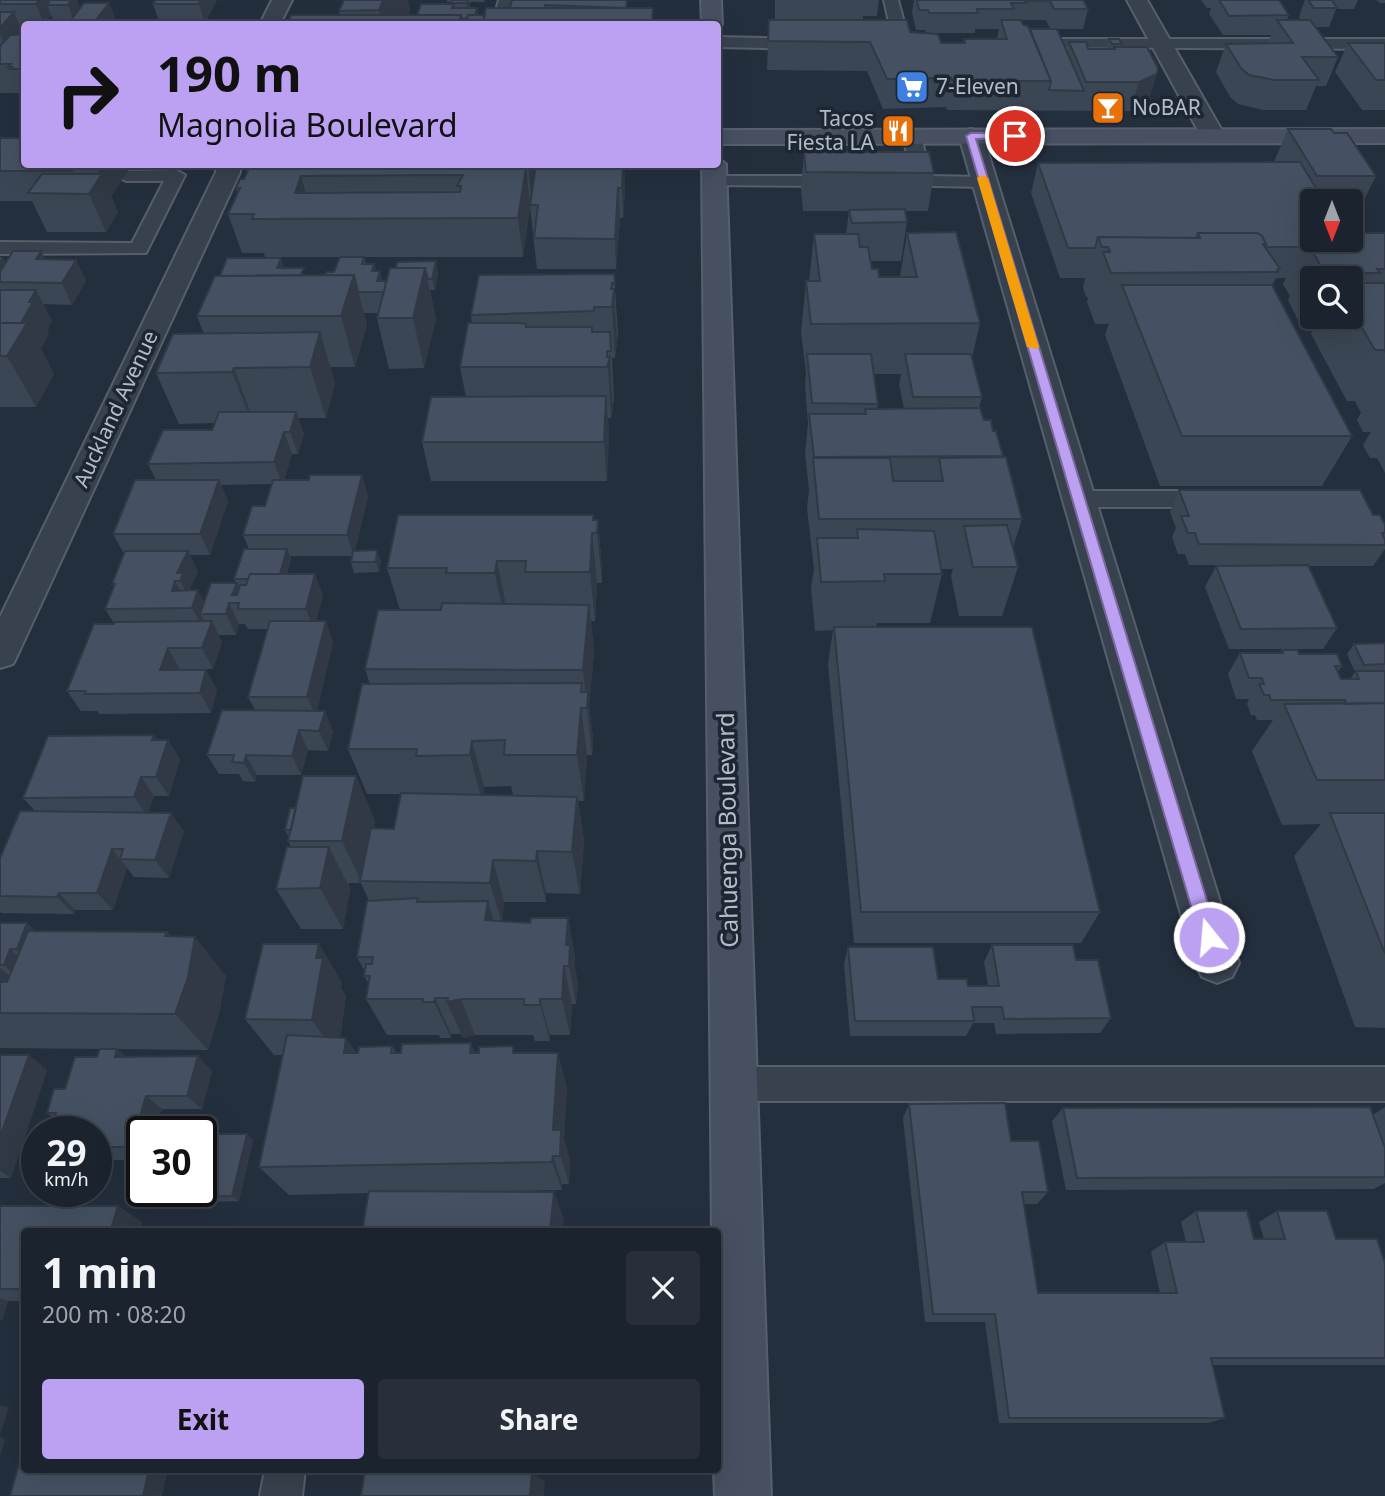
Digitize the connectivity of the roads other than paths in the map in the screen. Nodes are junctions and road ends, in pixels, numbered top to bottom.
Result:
1 (282, 0) edge
2 (506, 0) edge
3 (711, 0) edge
4 (891, 0) edge
5 (1138, 0) edge
6 (272, 21) edge
7 (501, 21) edge
8 (712, 21) edge
9 (721, 42) edge
10 (818, 44) edge
11 (902, 44) edge
12 (1012, 44) edge
13 (1162, 44) junction
14 (1385, 44) edge
15 (912, 136) junction
16 (971, 136) junction
17 (1213, 136) junction
18 (1385, 136) edge
19 (721, 137) edge
20 (818, 137) junction
21 (227, 168) edge
22 (714, 173) edge
23 (126, 176) dead end
24 (826, 181) junction
25 (853, 181) edge
26 (881, 181) edge
27 (922, 181) junction
28 (984, 182) junction
29 (0, 248) edge
30 (1078, 499) junction
31 (1242, 499) edge
32 (0, 653) edge
33 (1217, 963) dead end
34 (734, 1084) junction
35 (1385, 1084) edge
36 (285, 1473) edge
37 (281, 1496) edge
38 (743, 1496) edge

1 - 6 street
2 - 7 lane
3 - 8 main road
4 - 11 lane
5 - 13 street
9 - 10 lane
12 - 13 lane
13 - 14 lane
13 - 17 street
15 - 16 main road
15 - 20 main road
15 - 27 lane
16 - 17 main road
16 - 28 street
17 - 18 main road
19 - 20 main road
20 - 24 lane
21 - 32 street, Auckland Avenue
22 - 24 lane
22 - 34 main road, Cahuenga Boulevard
23 - 29 lane
24 - 25 lane
26 - 27 lane
27 - 28 lane
28 - 30 street
30 - 31 lane
30 - 33 street
34 - 35 lane
34 - 38 main road, Cahuenga Boulevard
36 - 37 lane

